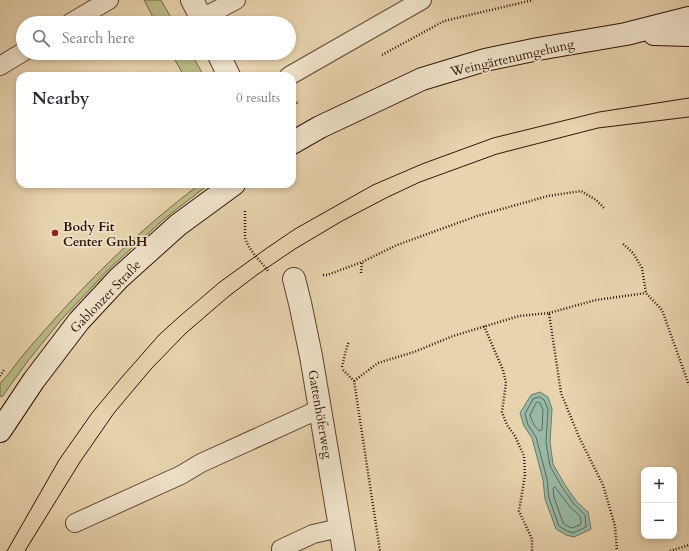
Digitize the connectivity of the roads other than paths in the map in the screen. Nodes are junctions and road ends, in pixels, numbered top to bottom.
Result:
1 (109, 0) edge
2 (236, 0) edge
3 (422, 0) edge
4 (199, 14) edge
5 (82, 16) edge
6 (689, 18) edge
7 (626, 34) junction
8 (689, 35) edge
9 (16, 56) edge
10 (221, 60) edge
11 (0, 66) edge
12 (227, 72) edge
13 (296, 72) edge
14 (296, 141) edge
15 (228, 188) edge
16 (294, 279) road end
17 (320, 409) junction
18 (1, 428) edge
19 (74, 523) dead end
20 (340, 528) junction
21 (281, 551) edge
22 (344, 551) edge

1 - 5 lane
2 - 4 lane
3 - 13 lane
6 - 7 main road, Weingärtenumgehung
7 - 8 main road, Weingärtenumgehung
7 - 14 main road, Weingärtenumgehung
9 - 11 lane
10 - 12 main road
15 - 18 main road, Gablonzer Straße
16 - 17 main road, Gattenhöferweg
17 - 19 lane
17 - 20 main road, Gattenhöferweg
20 - 21 lane
20 - 22 main road, Gattenhöferweg

